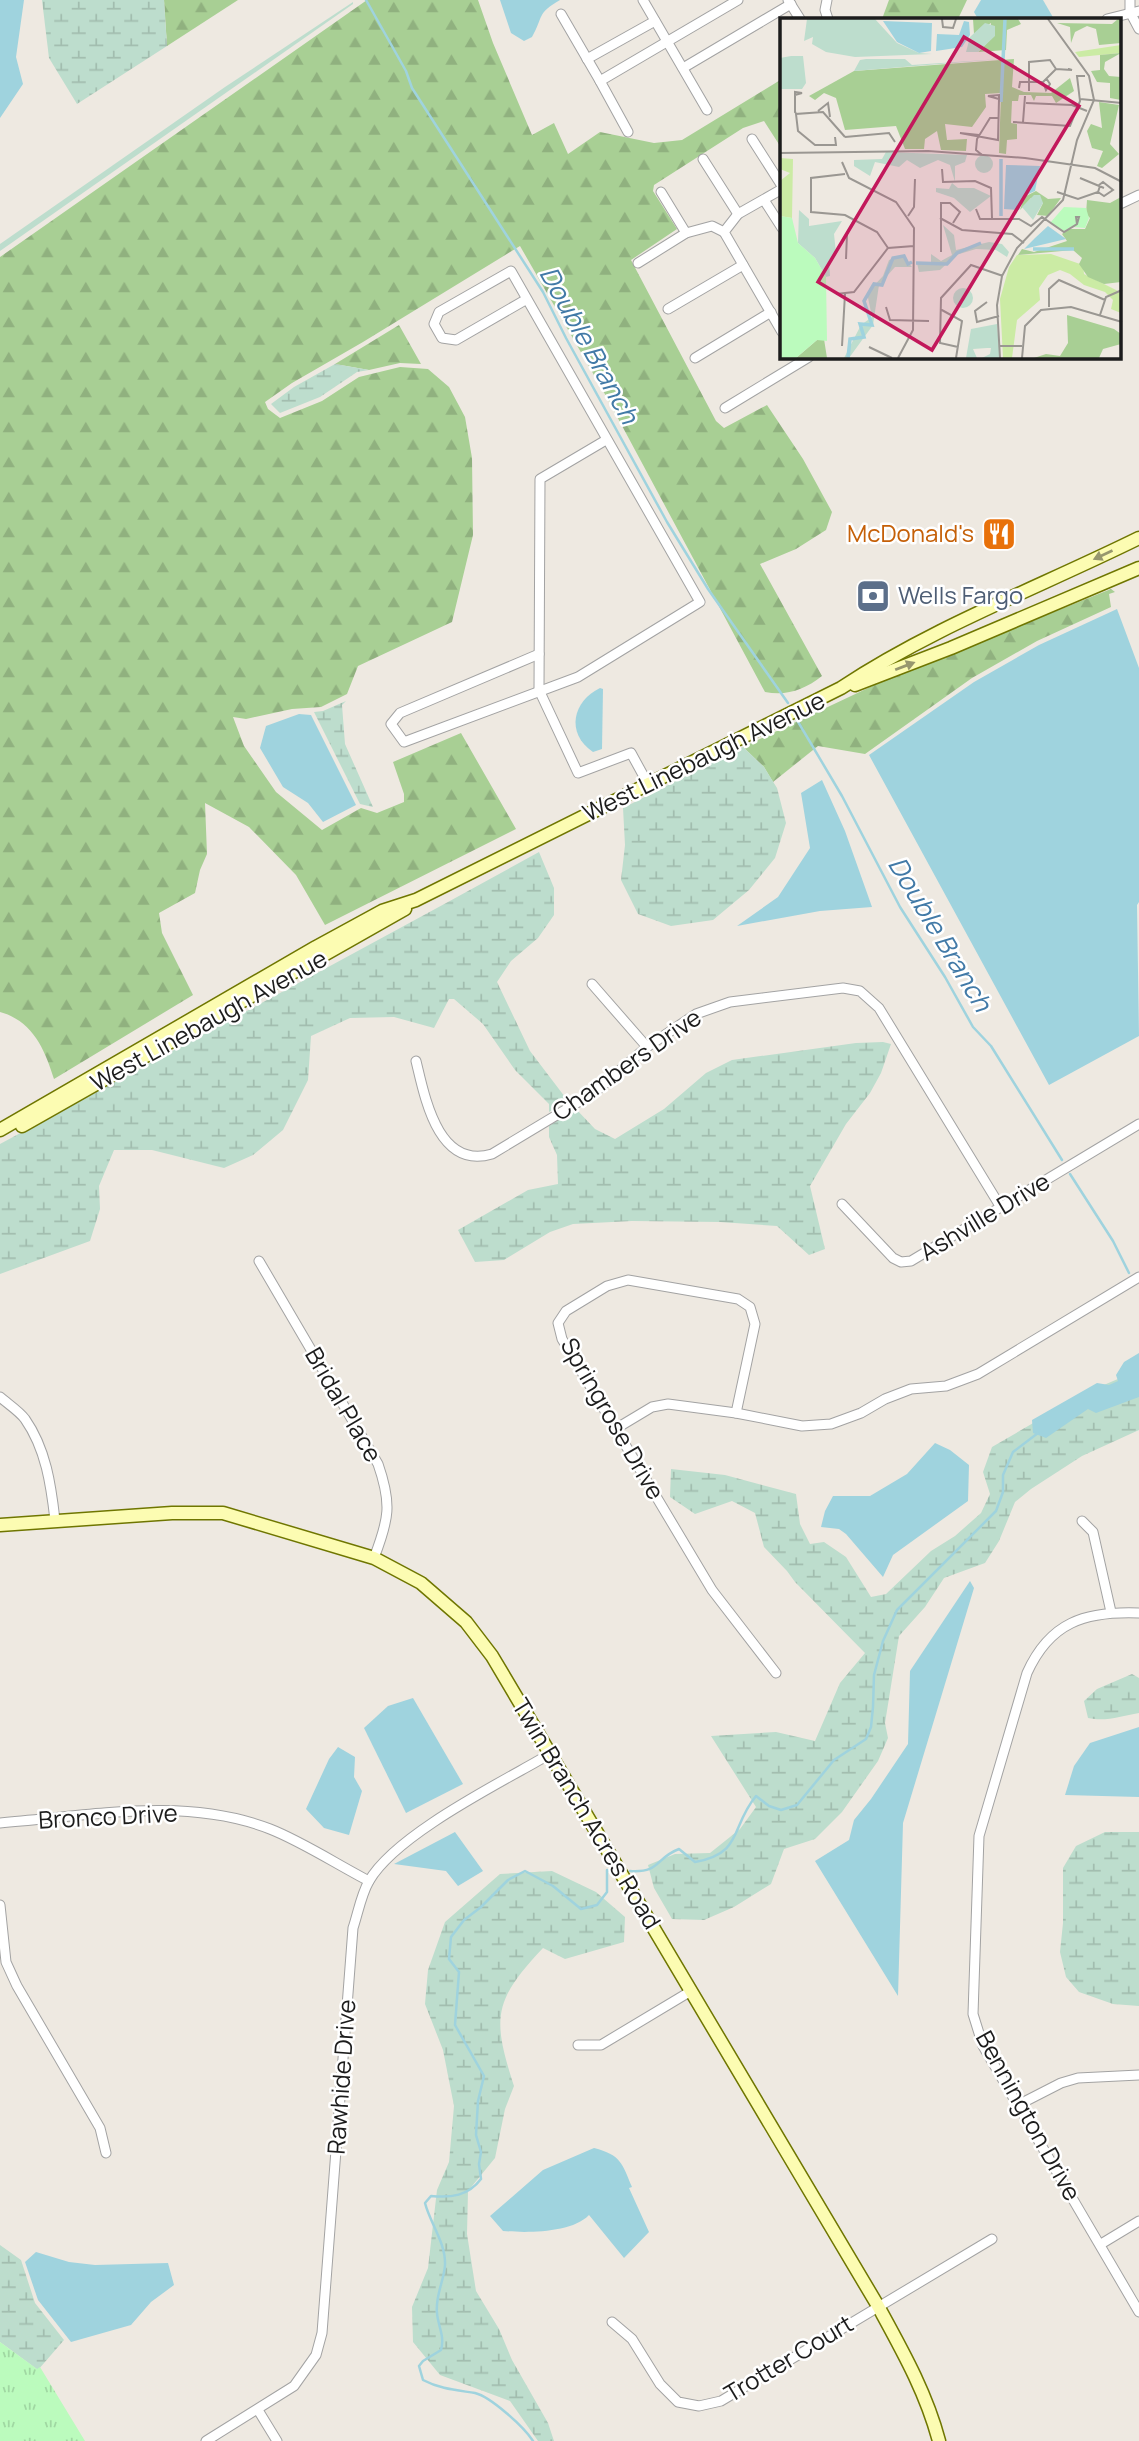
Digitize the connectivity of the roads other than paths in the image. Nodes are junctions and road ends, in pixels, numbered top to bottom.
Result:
1 (643, 0) edge
2 (738, 0) edge
3 (827, 0) edge
4 (1130, 0) edge
5 (790, 2) edge
6 (1135, 11) edge
7 (561, 14) dead end
8 (799, 18) edge
9 (828, 18) edge
10 (1110, 18) edge
11 (655, 21) junction
12 (1139, 29) edge
13 (667, 41) junction
14 (587, 59) junction
15 (682, 68) junction
16 (600, 81) junction
17 (707, 110) dead end
18 (628, 132) dead end
19 (752, 139) dead end
20 (703, 159) dead end
21 (780, 185) edge
22 (780, 189) edge
23 (661, 192) dead end
24 (1139, 195) edge
25 (764, 200) junction
26 (1122, 203) edge
27 (738, 214) junction
28 (780, 225) edge
29 (724, 232) junction
30 (686, 233) junction
31 (638, 263) dead end
32 (743, 265) junction
33 (527, 299) junction
34 (668, 309) dead end
35 (771, 312) junction
36 (780, 328) edge
37 (695, 358) dead end
38 (798, 360) edge
39 (725, 408) dead end
40 (606, 440) junction
41 (1139, 538) edge
42 (1139, 568) edge
43 (1067, 573) junction
44 (1076, 594) junction
45 (539, 654) junction
46 (841, 688) junction
47 (539, 690) junction
48 (648, 784) junction
49 (592, 984) dead end
50 (233, 1000) junction
51 (647, 1046) junction
52 (416, 1060) dead end
53 (1139, 1124) edge
54 (0, 1130) edge
55 (0, 1138) edge
56 (842, 1204) dead end
57 (1000, 1206) junction
58 (259, 1261) dead end
59 (1139, 1277) edge
60 (0, 1397) edge
61 (736, 1413) junction
62 (617, 1428) junction
63 (55, 1520) junction
64 (1082, 1521) dead end
65 (0, 1525) edge
66 (374, 1558) junction
67 (1111, 1612) junction
68 (1139, 1613) edge
69 (776, 1673) dead end
70 (550, 1754) junction
71 (0, 1823) edge
72 (369, 1881) junction
73 (0, 1905) edge
74 (691, 1991) junction
75 (578, 2045) dead end
76 (1139, 2075) edge
77 (1018, 2105) junction
78 (106, 2153) dead end
79 (1139, 2221) edge
80 (992, 2239) dead end
81 (1101, 2244) junction
82 (878, 2306) junction
83 (1139, 2312) edge
84 (612, 2322) dead end
85 (258, 2410) junction
86 (206, 2441) edge
87 (277, 2441) edge
88 (939, 2441) edge

1 - 11 street
2 - 13 street
3 - 9 street
4 - 6 street
5 - 8 street
5 - 15 street
6 - 10 street
6 - 12 street
7 - 14 street
11 - 13 street
11 - 14 street
13 - 15 street
13 - 16 street
14 - 16 street
15 - 17 street
16 - 18 street
19 - 21 street
20 - 27 street
22 - 25 street
23 - 30 street
24 - 26 street
25 - 27 street
25 - 28 street
27 - 29 street
29 - 30 street
29 - 32 street
30 - 31 street
32 - 34 street
32 - 35 street
33 - 33 street
33 - 40 street
35 - 36 street
35 - 37 street
38 - 39 street
40 - 45 street
40 - 47 street
41 -> 43 main road, West Linebaugh Avenue
42 - 44 main road, West Linebaugh Avenue
43 - 44 main road
43 - 46 main road, West Linebaugh Avenue
46 -> 44 main road, West Linebaugh Avenue
45 - 47 street
45 - 47 street
46 - 48 main road, West Linebaugh Avenue
47 - 48 street
48 - 50 main road, West Linebaugh Avenue
49 - 51 street
50 - 54 main road, West Linebaugh Avenue
50 - 55 main road, West Linebaugh Avenue
51 - 52 street, Chambers Drive
51 - 57 street, Chambers Drive
53 - 57 street, Ashville Drive
56 - 57 street, Ashville Drive
58 - 66 street, Bridal Place
59 - 61 street
60 - 63 street
61 - 62 street
61 - 62 street, Springrose Drive
62 - 69 street, Springrose Drive
63 - 65 main road, Twin Branch Acres Road
63 - 66 main road, Twin Branch Acres Road
64 - 67 street
66 - 70 main road, Twin Branch Acres Road
67 - 68 street, Bennington Drive
67 - 77 street, Bennington Drive
70 - 72 street, Rawhide Drive
70 - 74 main road, Twin Branch Acres Road
71 - 72 street, Bronco Drive
72 - 85 street, Rawhide Drive
73 - 78 street
74 - 75 street
74 - 82 main road, Twin Branch Acres Road
76 - 77 street
77 - 81 street, Bennington Drive
79 - 81 street
80 - 82 street, Trotter Court
81 - 83 street, Bennington Drive
82 - 84 street, Trotter Court
82 - 88 main road, Twin Branch Acres Road
85 - 86 street, Rawhide Drive
85 - 87 street

